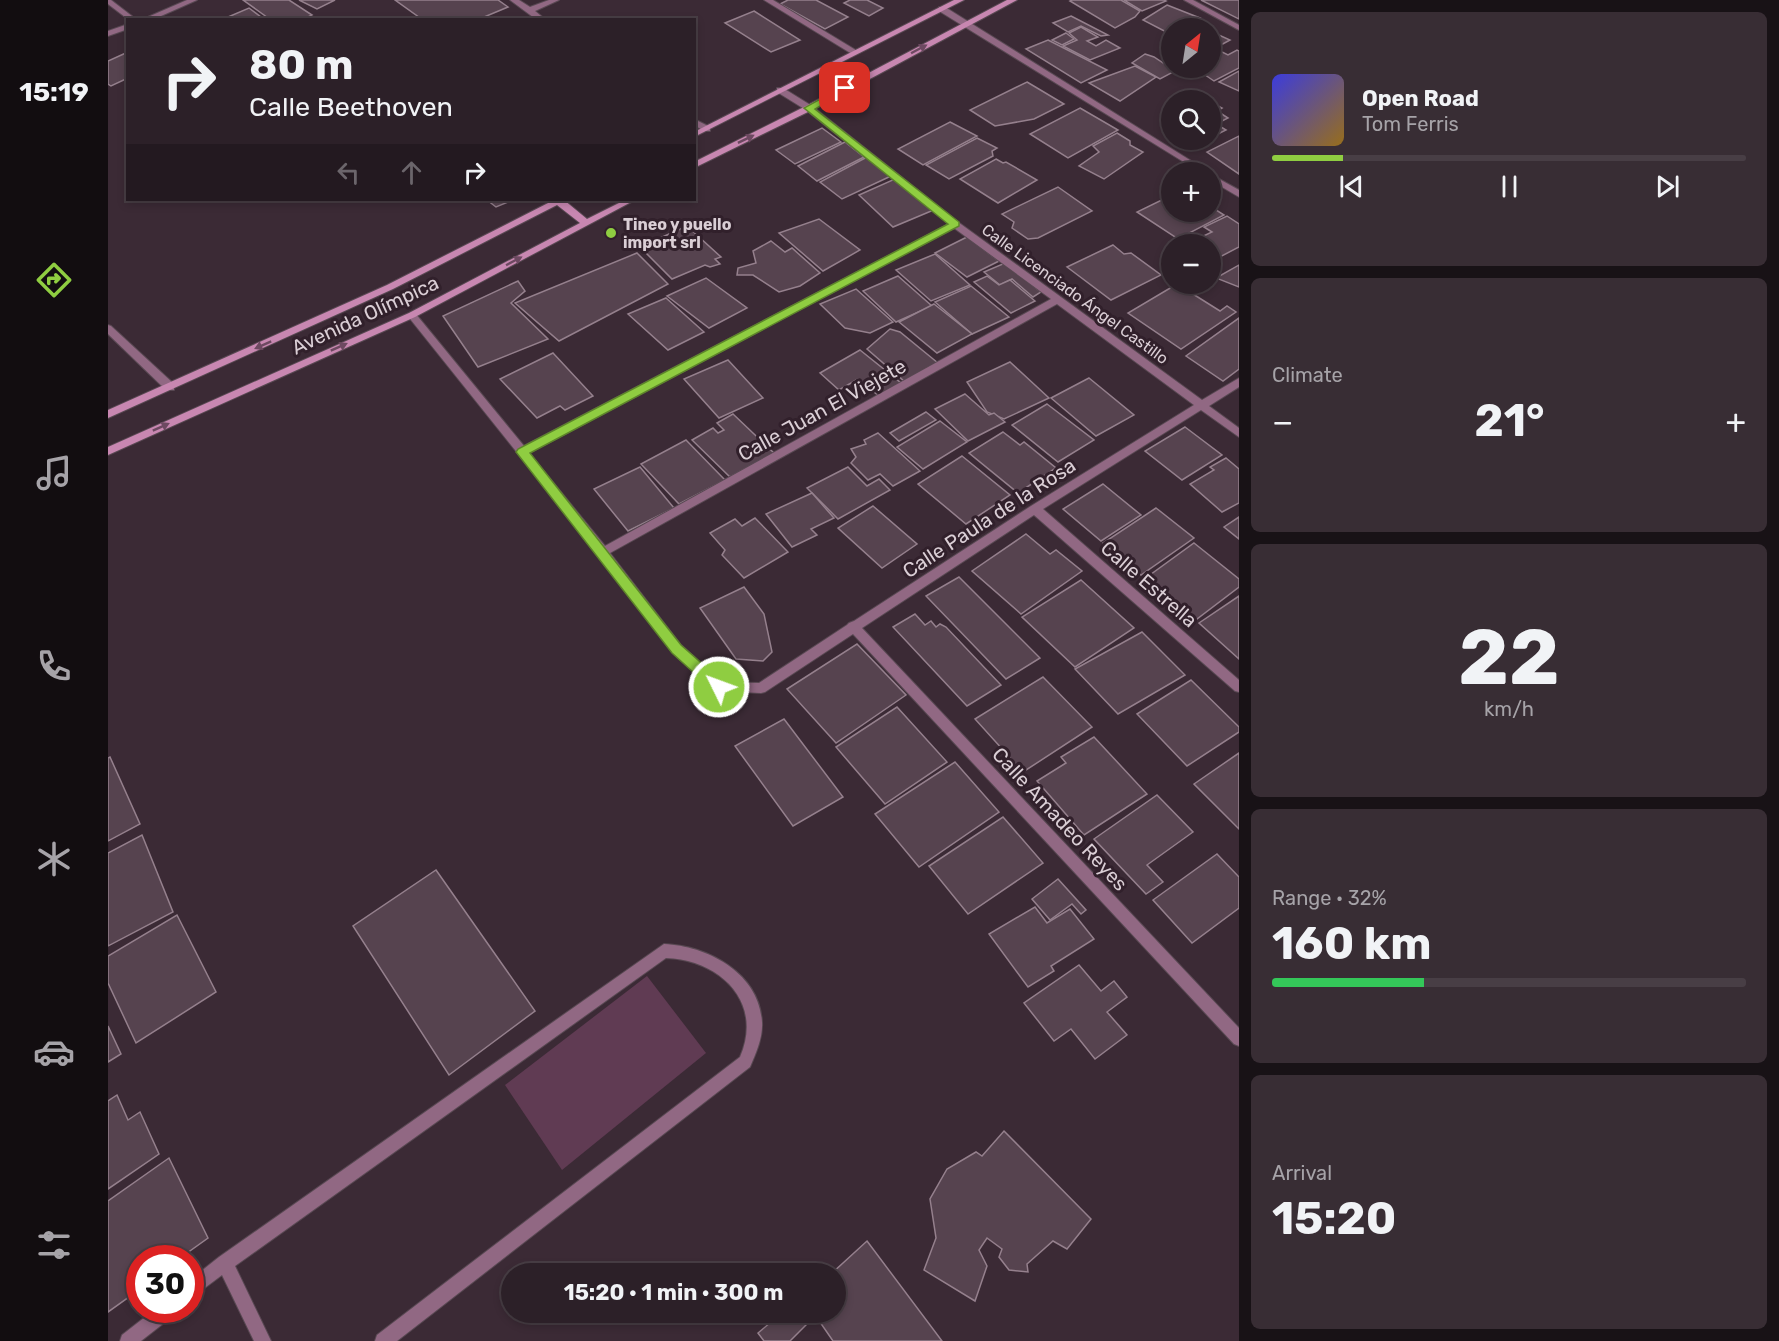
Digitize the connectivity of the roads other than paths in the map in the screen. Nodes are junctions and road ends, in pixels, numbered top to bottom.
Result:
1 (193, 0) edge
2 (514, 0) edge
3 (555, 0) edge
4 (768, 0) edge
5 (960, 0) edge
6 (1013, 0) edge
7 (1188, 0) edge
8 (108, 1) edge
9 (942, 9) junction
10 (530, 10) junction
11 (131, 18) edge
12 (149, 18) edge
13 (540, 18) edge
14 (966, 24) junction
15 (126, 27) edge
16 (1239, 28) edge
17 (108, 34) edge
18 (855, 52) junction
19 (780, 90) junction
20 (809, 108) junction
21 (696, 122) edge
22 (707, 129) junction
23 (696, 134) edge
24 (1189, 162) edge
25 (696, 165) edge
26 (1221, 183) edge
27 (1239, 194) edge
28 (557, 201) edge
29 (560, 201) edge
30 (629, 201) edge
31 (586, 223) junction
32 (955, 224) junction
33 (1058, 299) junction
34 (412, 315) junction
35 (108, 328) edge
36 (1239, 382) edge
37 (170, 387) junction
38 (1201, 405) junction
39 (108, 414) edge
40 (1239, 433) edge
41 (108, 451) edge
42 (522, 452) junction
43 (1035, 509) junction
44 (603, 552) junction
45 (853, 626) junction
46 (1239, 687) edge
47 (1239, 1039) edge
48 (225, 1263) junction
49 (204, 1280) edge
50 (151, 1323) edge
51 (128, 1341) edge
52 (262, 1341) edge
53 (383, 1341) edge

1 - 12 street
2 - 10 street
3 - 10 street
4 - 18 street
5 - 9 main road
6 - 14 main road
7 - 16 street
8 - 11 street
9 - 14 street
9 - 18 main road
10 - 13 street
20 -> 14 main road
14 - 24 street
15 - 17 street
18 - 19 main road
19 - 20 street, Calle Licenciado Ángel Castillo
19 - 22 main road
25 -> 20 main road
20 - 32 street, Calle Licenciado Ángel Castillo
21 - 22 street
22 - 23 main road
26 - 27 street
28 -> 37 main road, Avenida Olímpica
29 - 31 main road
30 - 31 main road, Avenida Olímpica
34 -> 31 main road, Avenida Olímpica
32 - 33 street, Calle Licenciado Ángel Castillo
32 - 42 street
33 - 38 street, Calle Licenciado Ángel Castillo
33 - 44 street, Calle Juan El Viejete
41 -> 34 main road, Avenida Olímpica
34 - 42 street
35 - 37 street
36 - 38 street, Calle Paula de la Rosa
37 - 39 main road, Avenida Olímpica
38 - 40 street, Calle Licenciado Ángel Castillo
38 - 43 street, Calle Paula de la Rosa
42 - 44 street
43 - 45 street, Calle Paula de la Rosa
43 - 46 street, Calle Estrella
44 - 45 street, Calle Paula de la Rosa
45 - 47 street, Calle Amadeo Reyes
48 - 49 street
48 - 52 street
48 - 53 street
50 - 51 street

